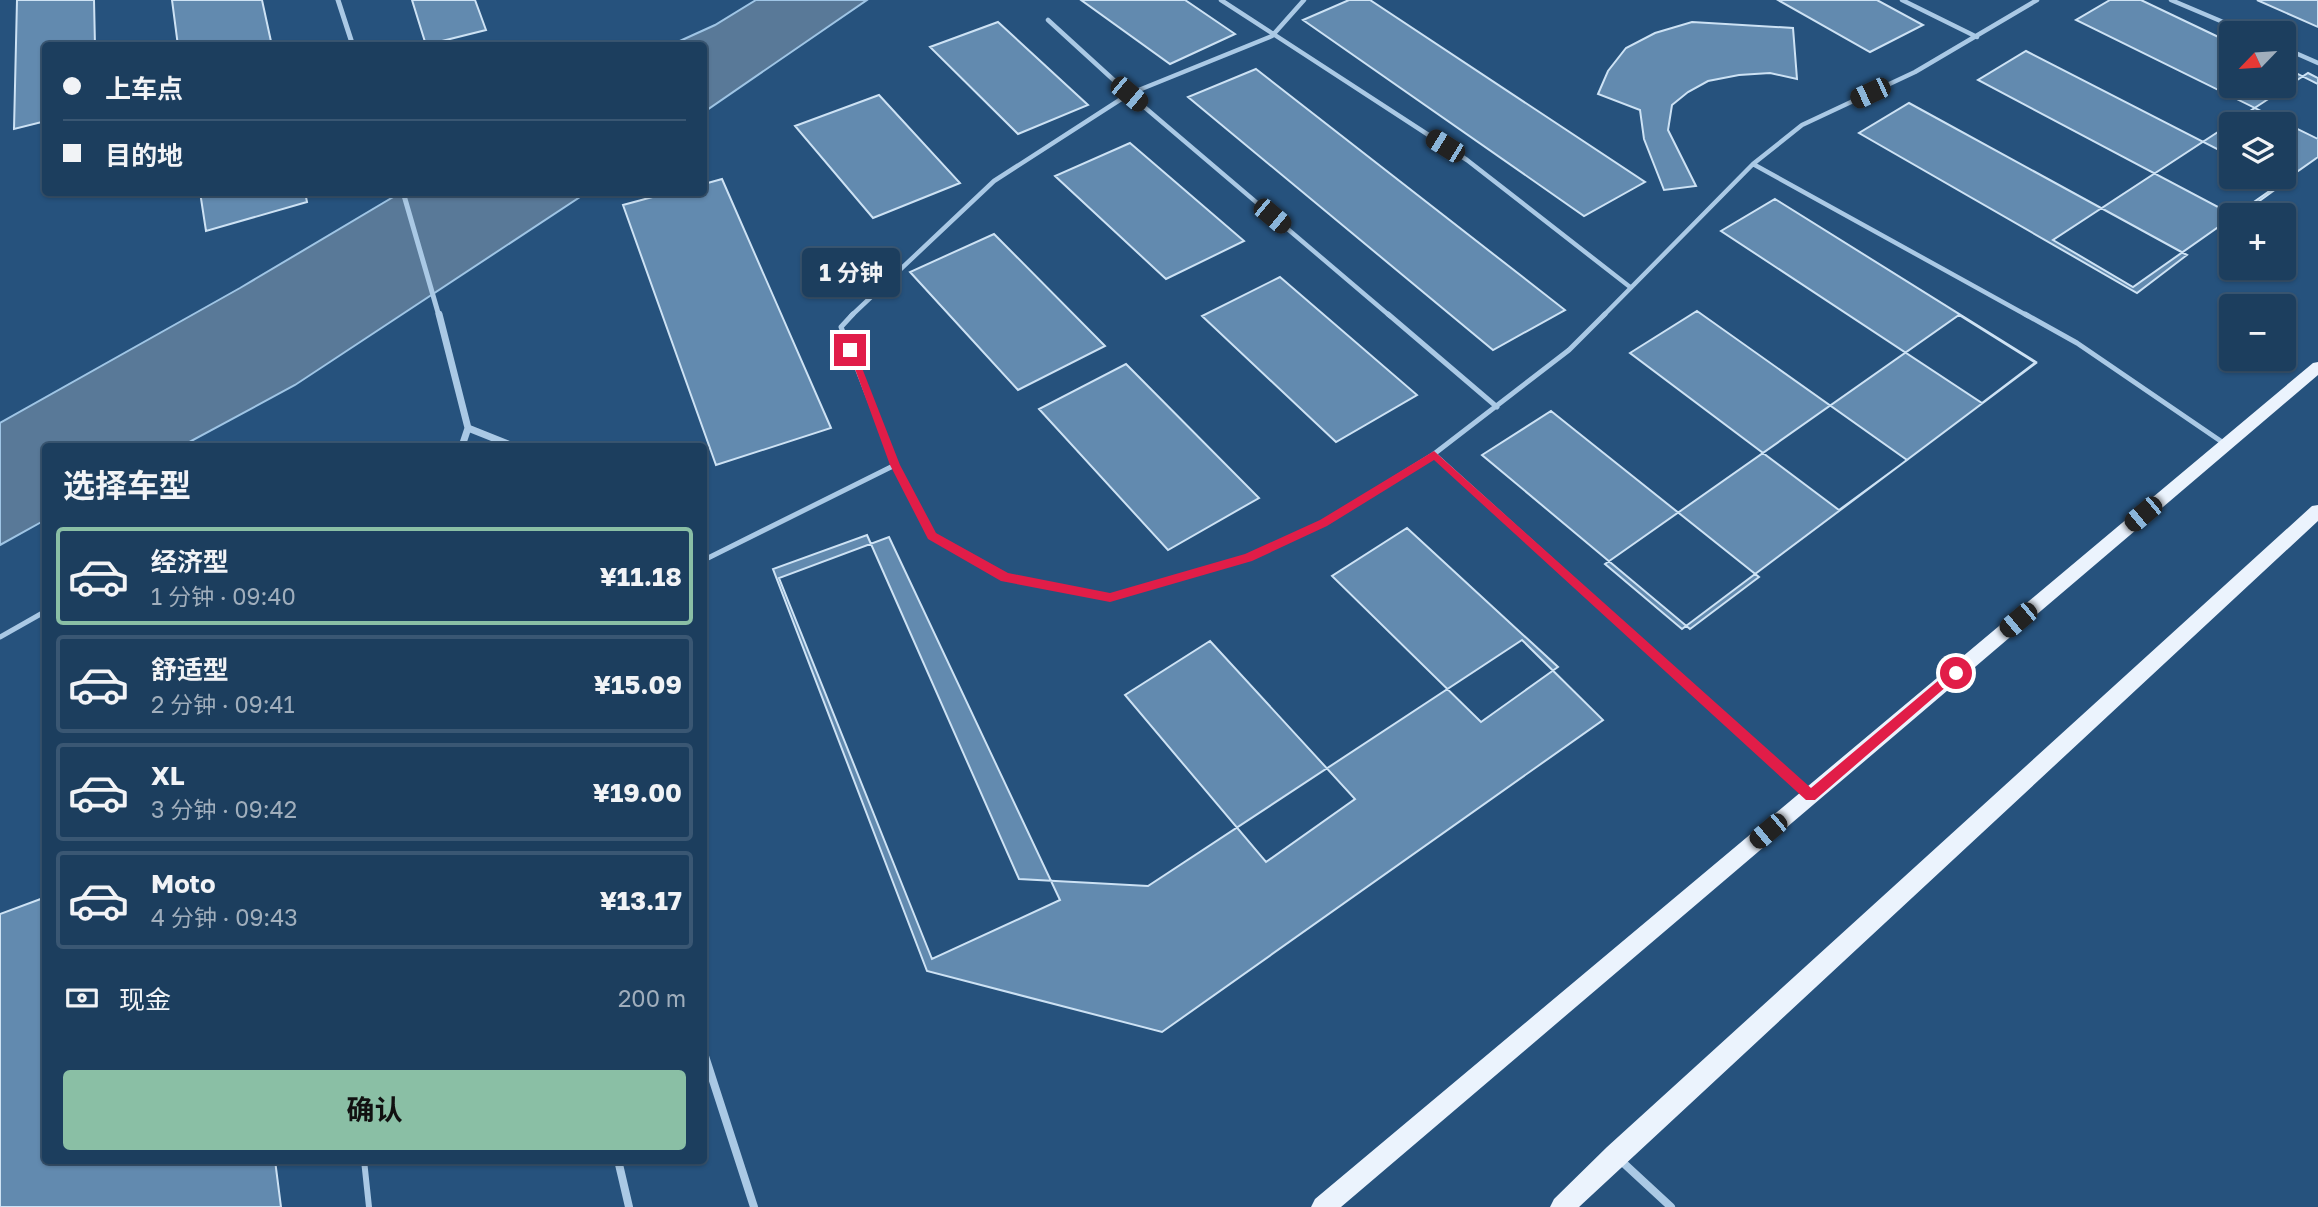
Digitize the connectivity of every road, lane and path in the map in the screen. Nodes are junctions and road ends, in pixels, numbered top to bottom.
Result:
1 (338, 0) edge
2 (1222, 0) edge
3 (1304, 0) edge
4 (1902, 0) edge
5 (2037, 0) edge
6 (2171, 0) edge
7 (1048, 20) dead end
8 (2221, 21) edge
9 (1272, 36) junction
10 (1978, 37) junction
11 (352, 42) edge
12 (2296, 53) edge
13 (2318, 62) edge
14 (1129, 94) junction
15 (1753, 164) junction
16 (404, 196) edge
17 (1630, 287) junction
18 (2318, 367) edge
19 (1497, 407) junction
20 (468, 428) junction
21 (463, 443) edge
22 (506, 443) edge
23 (2226, 444) junction
24 (1434, 454) junction
25 (895, 465) junction
26 (2318, 511) edge
27 (707, 559) edge
28 (42, 613) edge
29 (0, 637) edge
30 (1811, 796) junction
31 (707, 1062) edge
32 (1615, 1155) junction
33 (364, 1164) edge
34 (619, 1164) edge
35 (369, 1207) edge
36 (629, 1207) edge
37 (754, 1207) edge
38 (1322, 1207) edge
39 (1562, 1207) edge
40 (1671, 1207) edge

1 - 11 street
2 - 9 lane
3 - 9 lane
4 - 10 lane
5 - 10 lane
6 - 8 lane
7 - 14 lane
9 - 14 lane
9 - 17 lane
10 - 15 lane
12 - 13 lane
14 - 19 lane
14 - 25 lane
15 - 17 lane
15 - 23 lane
16 - 20 street
17 - 19 lane
18 - 23 main road
19 - 24 lane
20 - 21 street
20 - 22 street
23 - 30 main road
24 - 25 lane
24 - 30 lane
25 - 27 lane
26 - 32 main road
28 - 29 lane
30 - 38 main road
31 - 37 street
32 - 39 main road
32 - 40 street
33 - 35 lane
34 - 36 street

